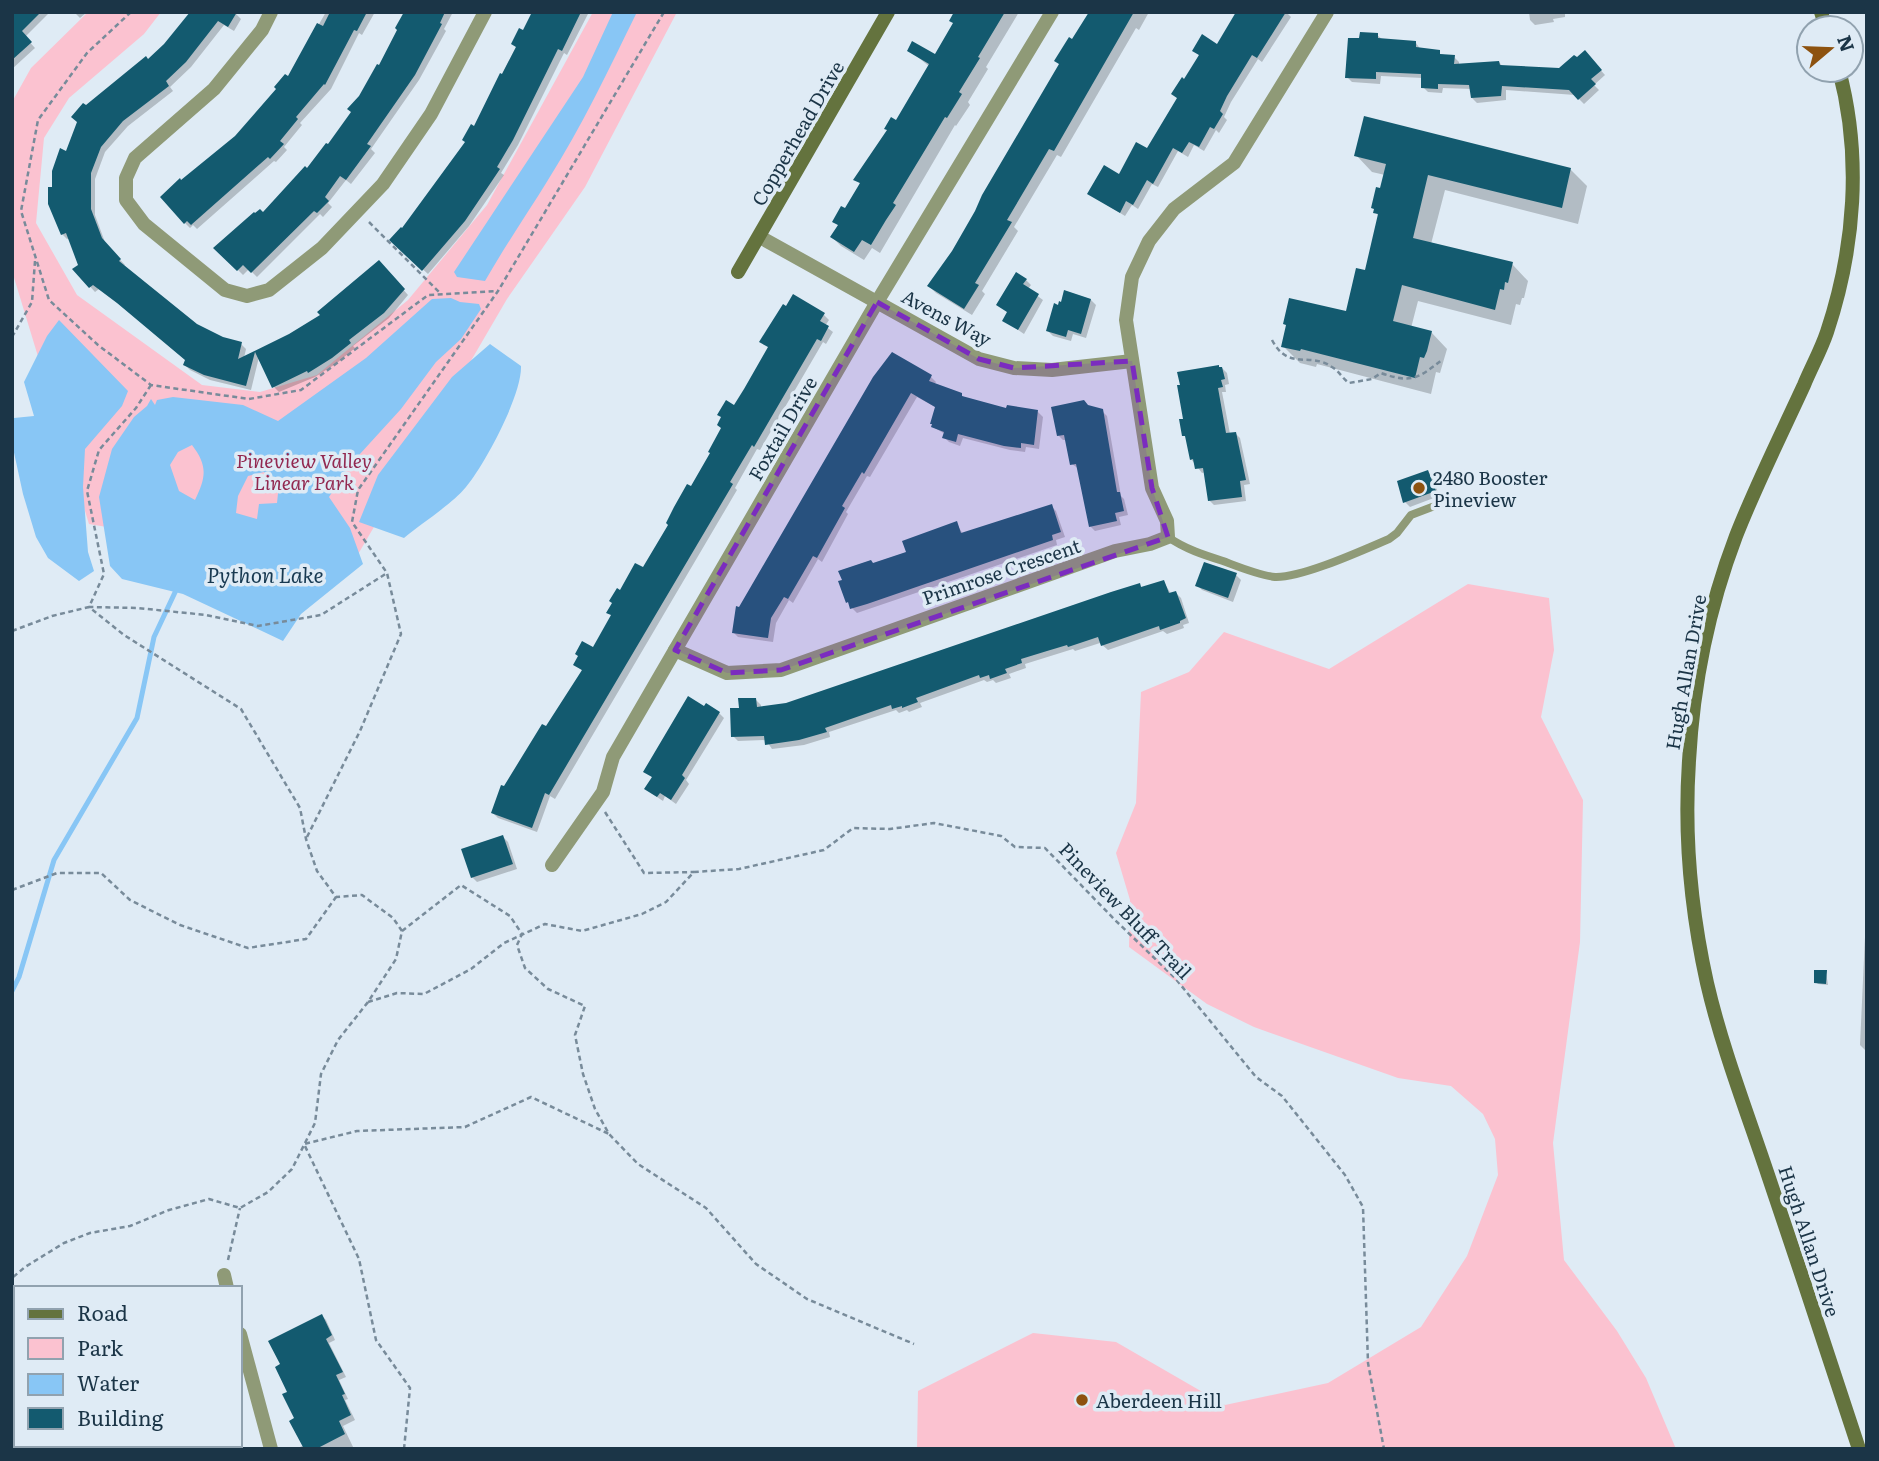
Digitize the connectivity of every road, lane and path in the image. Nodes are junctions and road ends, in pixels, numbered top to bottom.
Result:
1 (271, 12) edge
2 (485, 12) edge
3 (664, 12) edge
4 (888, 12) edge
5 (1052, 12) edge
6 (1326, 12) edge
7 (1842, 84) edge
8 (369, 222) dead end
9 (760, 237) junction
10 (36, 257) dead end
11 (738, 272) dead end
12 (441, 294) dead end
13 (877, 302) junction
14 (12, 337) edge
15 (1272, 340) dead end
16 (1443, 359) dead end
17 (1132, 361) junction
18 (151, 384) dead end
19 (1432, 507) dead end
20 (1168, 537) junction
21 (387, 573) junction
22 (89, 607) junction
23 (12, 631) edge
24 (675, 650) junction
25 (598, 799) junction
26 (306, 839) junction
27 (552, 865) dead end
28 (694, 872) junction
29 (12, 890) edge
30 (336, 897) junction
31 (402, 931) junction
32 (522, 934) junction
33 (368, 1002) junction
34 (609, 1133) junction
35 (304, 1144) junction
36 (240, 1209) junction
37 (12, 1278) edge
38 (225, 1282) edge
39 (242, 1341) edge
40 (914, 1344) dead end
41 (271, 1449) edge
42 (404, 1449) edge
43 (1384, 1449) edge
44 (1859, 1449) edge

1 - 2 street
3 - 21 path
4 - 9 main road, Copperhead Drive
5 - 13 street, Foxtail Drive
6 - 17 street
7 - 44 main road, Hugh Allan Drive
8 - 12 path
9 - 11 main road, Copperhead Drive
9 - 13 street, Avens Way
10 - 14 path
13 - 17 street, Avens Way
13 - 24 street, Foxtail Drive
15 - 16 path
17 - 20 street
18 - 22 path
19 - 20 lane
20 - 24 street, Primrose Crescent
21 - 22 path
21 - 26 path
22 - 23 path
22 - 26 path
24 - 25 street, Foxtail Drive
25 - 27 street, Foxtail Drive
25 - 28 path, Pineview Bluff Trail
26 - 30 path
28 - 32 path
28 - 43 path, Pineview Bluff Trail
29 - 30 path
30 - 31 path
31 - 32 path
31 - 33 path
32 - 33 path
32 - 34 path
33 - 35 path
34 - 35 path
34 - 40 path
35 - 36 path
35 - 42 path
36 - 37 path
36 - 38 path
39 - 41 street

